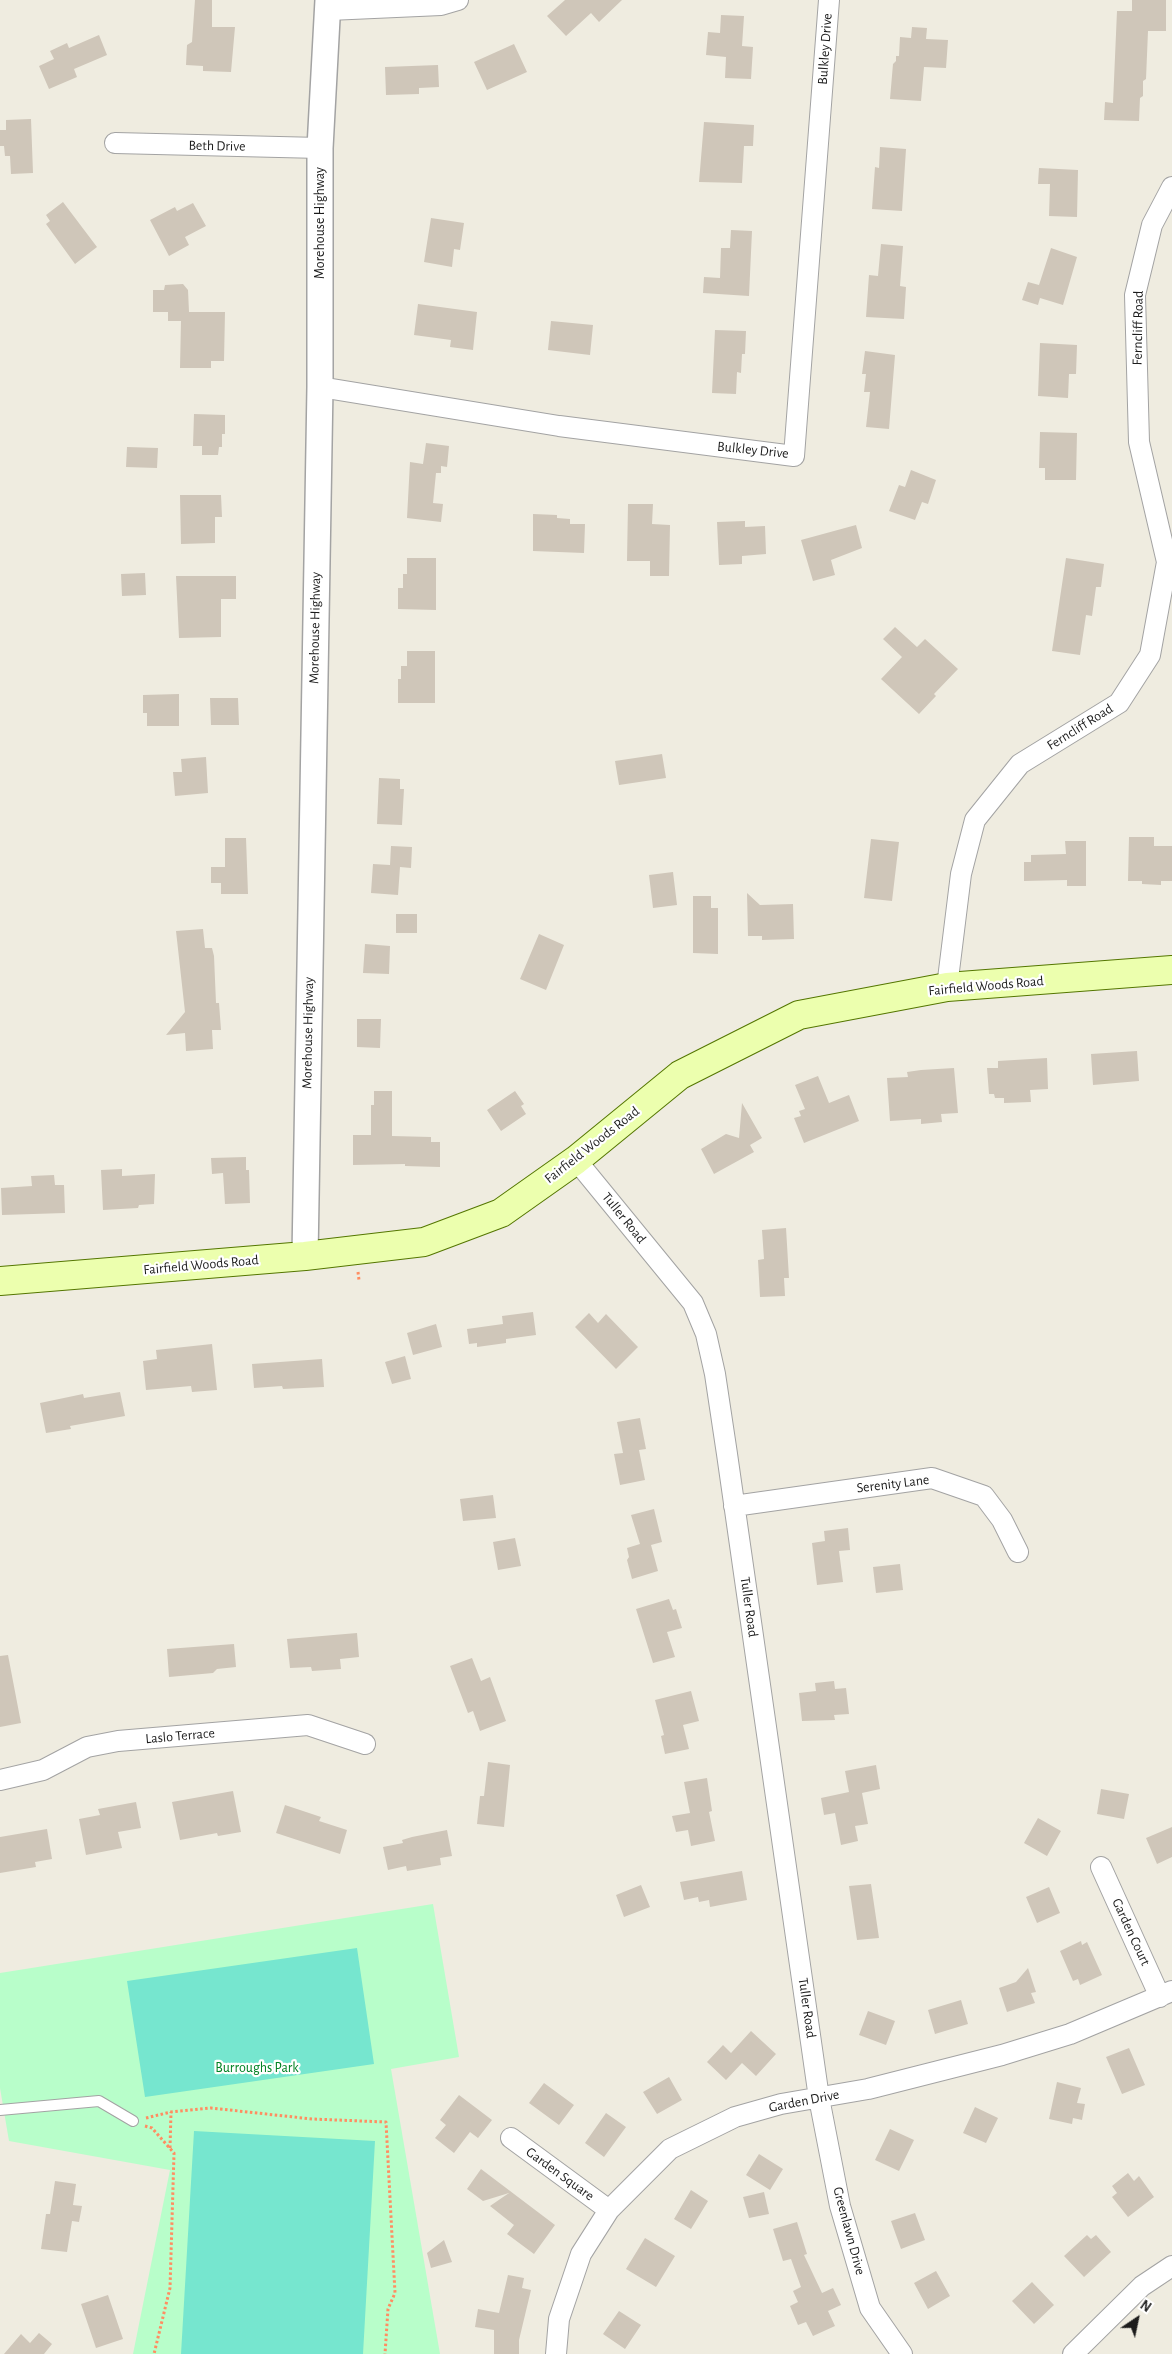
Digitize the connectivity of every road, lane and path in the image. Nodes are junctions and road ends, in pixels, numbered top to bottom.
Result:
1 (458, 0) edge
2 (829, 0) edge
3 (329, 5) edge
4 (115, 143) dead end
5 (320, 148) junction
6 (1172, 187) edge
7 (320, 388) junction
8 (1169, 562) edge
9 (1172, 970) edge
10 (947, 987) junction
11 (576, 1160) junction
12 (305, 1256) junction
13 (0, 1281) edge
14 (734, 1506) junction
15 (1018, 1552) dead end
16 (365, 1744) dead end
17 (0, 1780) edge
18 (1101, 1868) dead end
19 (1166, 1994) edge
20 (819, 2098) junction
21 (0, 2110) edge
22 (171, 2112) junction
23 (133, 2121) junction
24 (511, 2138) dead end
25 (170, 2148) junction
26 (609, 2210) junction
27 (1172, 2266) edge
28 (154, 2354) edge
29 (385, 2354) edge
30 (556, 2354) edge
31 (902, 2354) edge
32 (1073, 2354) edge

1 - 3 street
2 - 7 street, Bulkley Drive
3 - 5 street, Morehouse Highway
4 - 5 street, Beth Drive
5 - 7 street, Morehouse Highway
6 - 8 street, Ferncliff Road
7 - 12 street, Morehouse Highway
8 - 10 street, Ferncliff Road
9 - 10 main road, Fairfield Woods Road
10 - 11 main road, Fairfield Woods Road
11 - 12 main road, Fairfield Woods Road
11 - 14 street, Tuller Road
12 - 13 main road, Fairfield Woods Road
14 - 15 street, Serenity Lane
14 - 20 street, Tuller Road
16 - 17 street, Laslo Terrace
18 - 19 street, Garden Court
19 - 20 street, Garden Drive
20 - 26 street, Garden Drive
20 - 31 street, Greenlawn Drive
21 - 23 lane
22 - 23 path
22 - 25 path
22 - 29 path
23 - 25 path
24 - 26 street, Garden Square
25 - 28 path
26 - 30 street, Garden Drive
27 - 32 street

